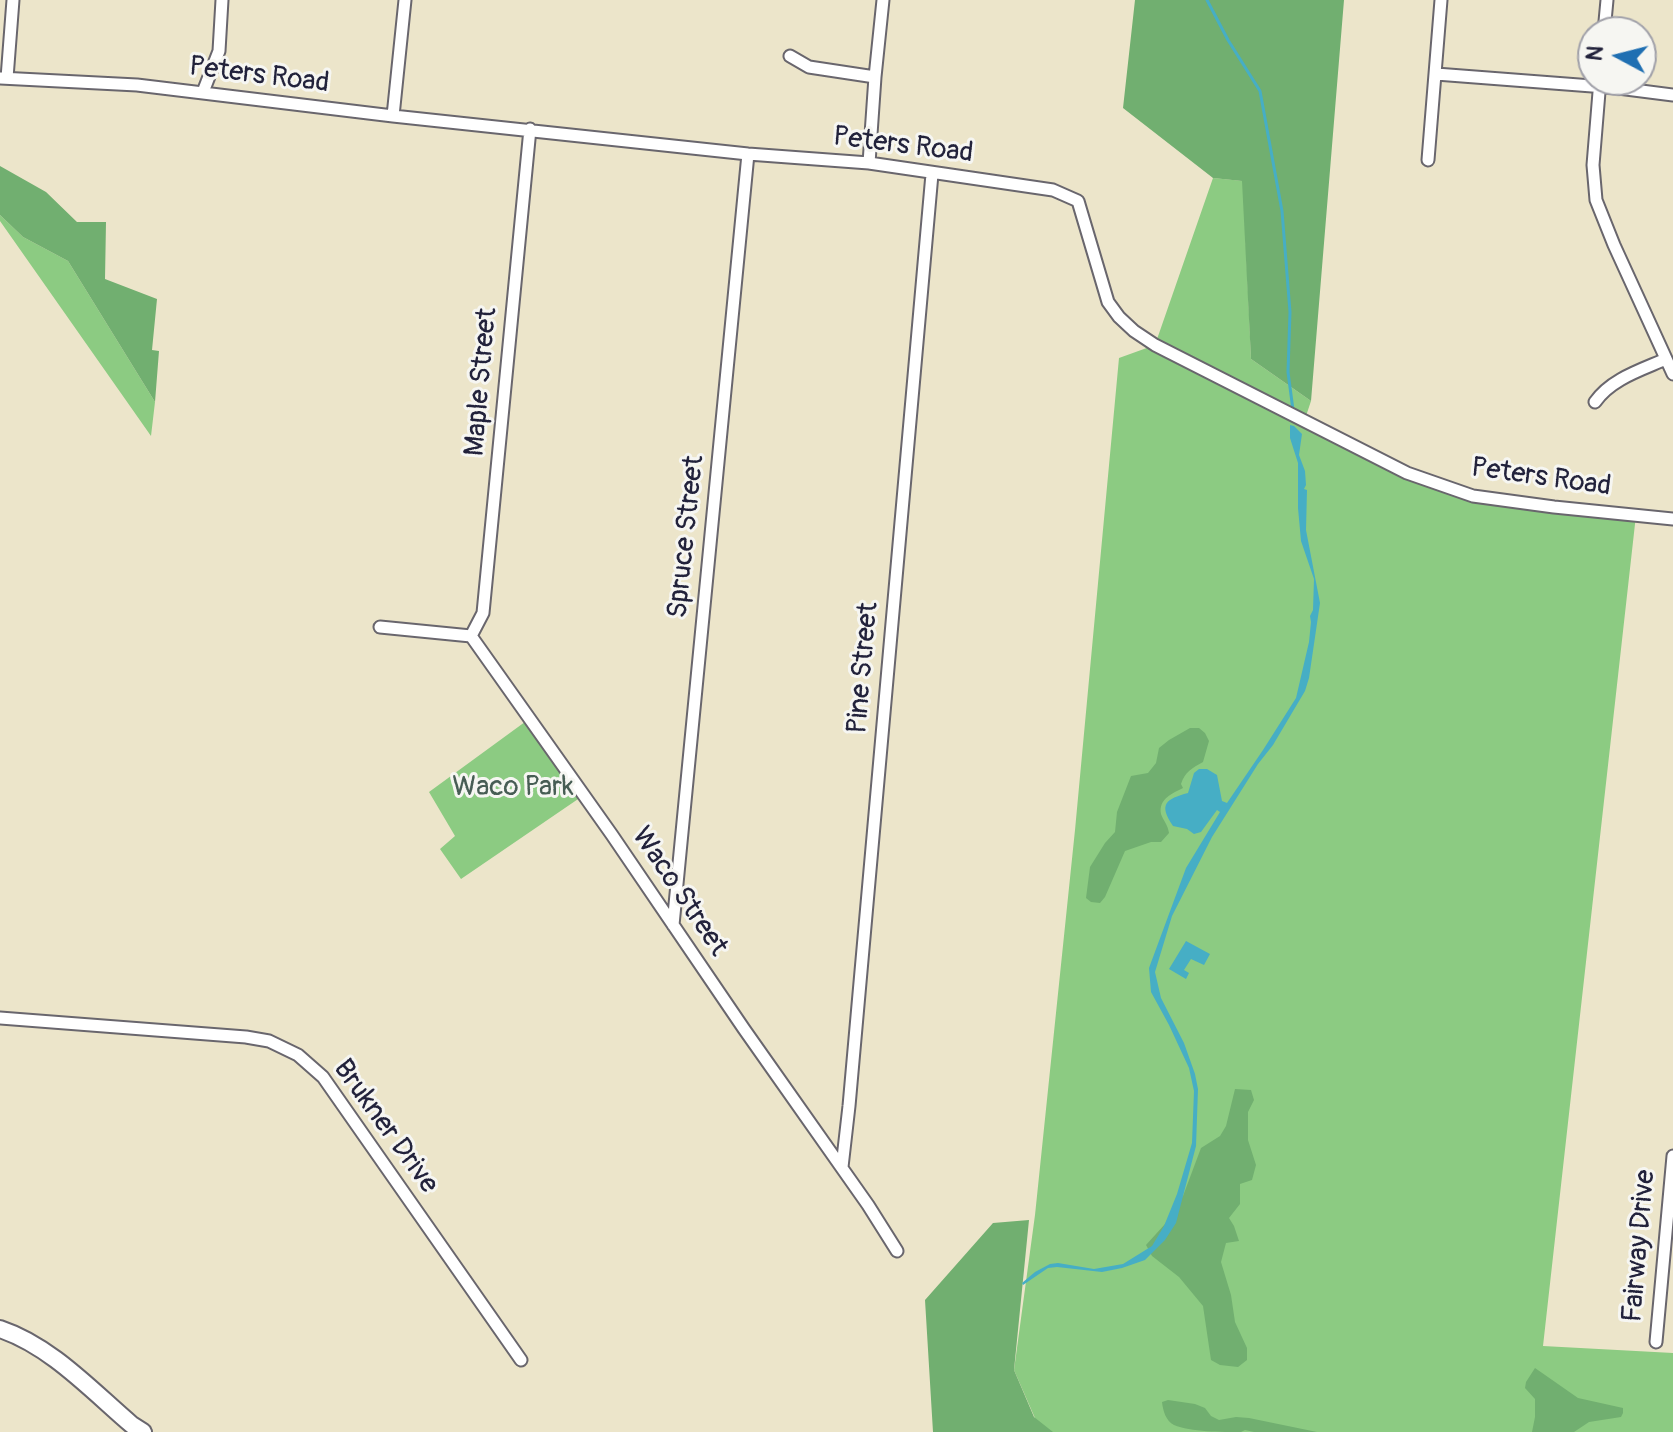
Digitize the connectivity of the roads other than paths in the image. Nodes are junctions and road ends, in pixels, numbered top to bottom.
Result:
1 (13, 0) edge
2 (222, 0) edge
3 (405, 0) edge
4 (883, 0) edge
5 (1441, 0) edge
6 (790, 56) dead end
7 (1436, 74) junction
8 (875, 77) junction
9 (3, 78) edge
10 (1577, 82) edge
11 (203, 92) junction
12 (1599, 96) edge
13 (393, 116) junction
14 (530, 129) junction
15 (748, 154) junction
16 (1428, 160) dead end
17 (869, 163) junction
18 (932, 174) junction
19 (1666, 359) junction
20 (1673, 374) edge
21 (1595, 402) dead end
22 (1673, 519) edge
23 (380, 627) dead end
24 (471, 636) junction
25 (673, 926) junction
26 (0, 1018) edge
27 (1673, 1156) edge
28 (1672, 1165) edge
29 (842, 1167) junction
30 (897, 1251) dead end
31 (0, 1329) edge
32 (1656, 1342) dead end
33 (521, 1360) dead end
34 (143, 1432) edge

1 - 9 street
2 - 11 street
3 - 13 street
4 - 8 street
5 - 7 street
6 - 8 street
7 - 10 street
7 - 16 street
8 - 17 street
9 - 11 street, Peters Road
11 - 13 street, Peters Road
12 - 19 street
13 - 14 street, Peters Road
14 - 15 street, Peters Road
14 - 24 street, Maple Street
15 - 17 street, Peters Road
15 - 25 street, Spruce Street
17 - 18 street, Peters Road
18 - 22 street, Peters Road
18 - 29 street, Pine Street
19 - 20 street
19 - 21 street
23 - 24 street
24 - 25 street, Waco Street
25 - 29 street, Waco Street
26 - 33 street, Brukner Drive
27 - 28 street, Fairway Drive
28 - 32 street, Fairway Drive
29 - 30 street, Waco Street
31 - 34 highway

